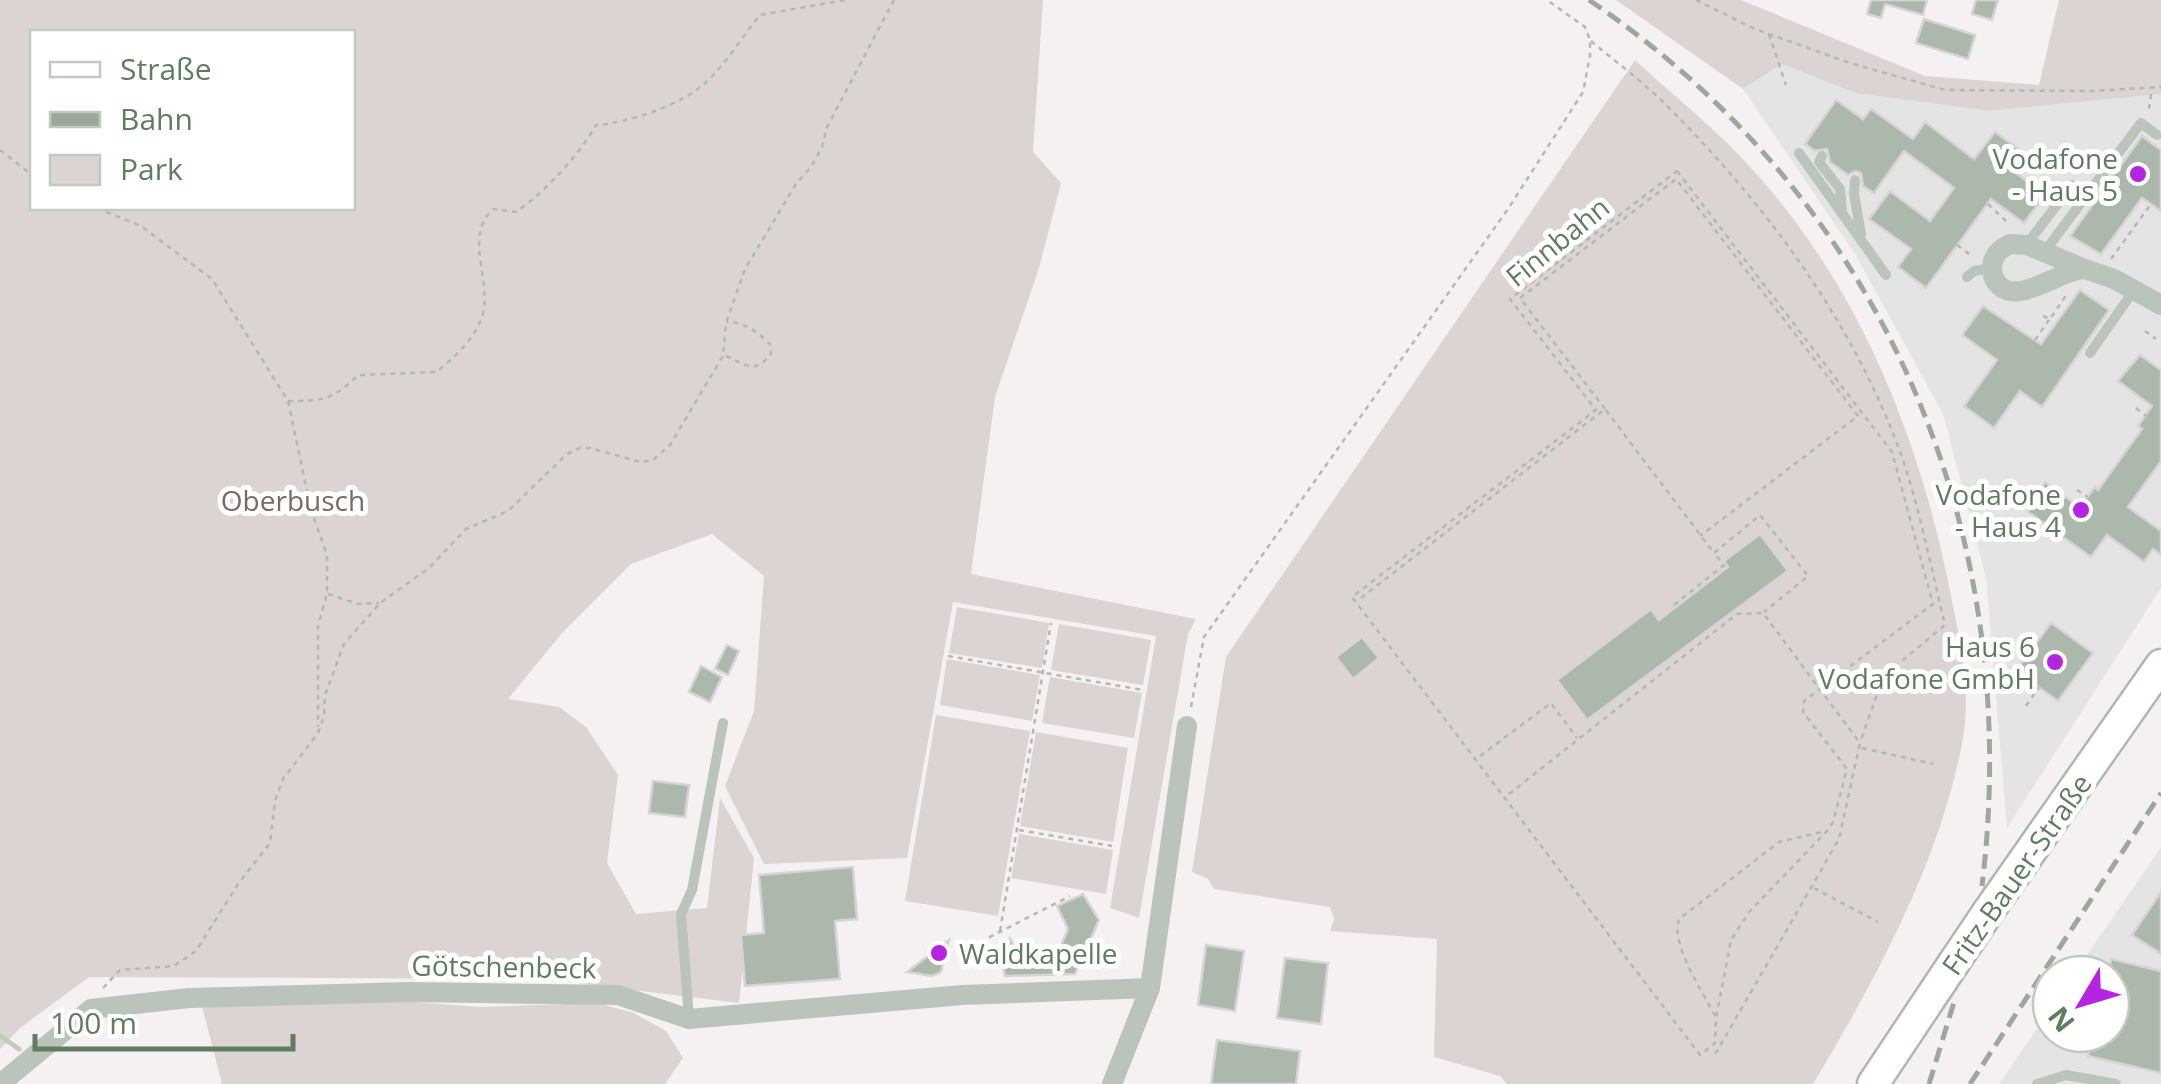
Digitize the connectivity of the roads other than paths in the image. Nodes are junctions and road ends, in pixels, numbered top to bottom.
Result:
1 (2157, 134) dead end
2 (1798, 153) dead end
3 (1822, 156) dead end
4 (1855, 180) dead end
5 (2072, 186) dead end
6 (1842, 214) junction
7 (1864, 244) junction
8 (2027, 247) junction
9 (1992, 268) junction
10 (2093, 271) junction
11 (1886, 275) dead end
12 (1968, 277) dead end
13 (2136, 285) junction
14 (2160, 309) edge
15 (2090, 354) dead end
16 (2161, 665) edge
17 (722, 723) dead end
18 (1187, 726) road end
19 (1150, 988) junction
20 (689, 1019) junction
21 (0, 1084) edge
22 (1112, 1084) edge
23 (1873, 1084) edge
24 (2037, 1084) edge
25 (2116, 1084) edge

1 - 8 lane
2 - 6 lane
3 - 6 lane
4 - 7 lane
5 - 8 lane
6 - 7 lane
7 - 11 lane
8 - 9 street
8 - 10 street
9 - 10 street
9 - 12 lane
10 - 13 street
13 - 14 street
13 - 15 lane
16 - 23 main road, Fritz-Bauer-Straße, bridge
17 - 20 lane
18 - 19 street
19 - 20 street, Götschenbeck
19 - 22 street
20 - 21 street, Götschenbeck
24 - 25 lane

